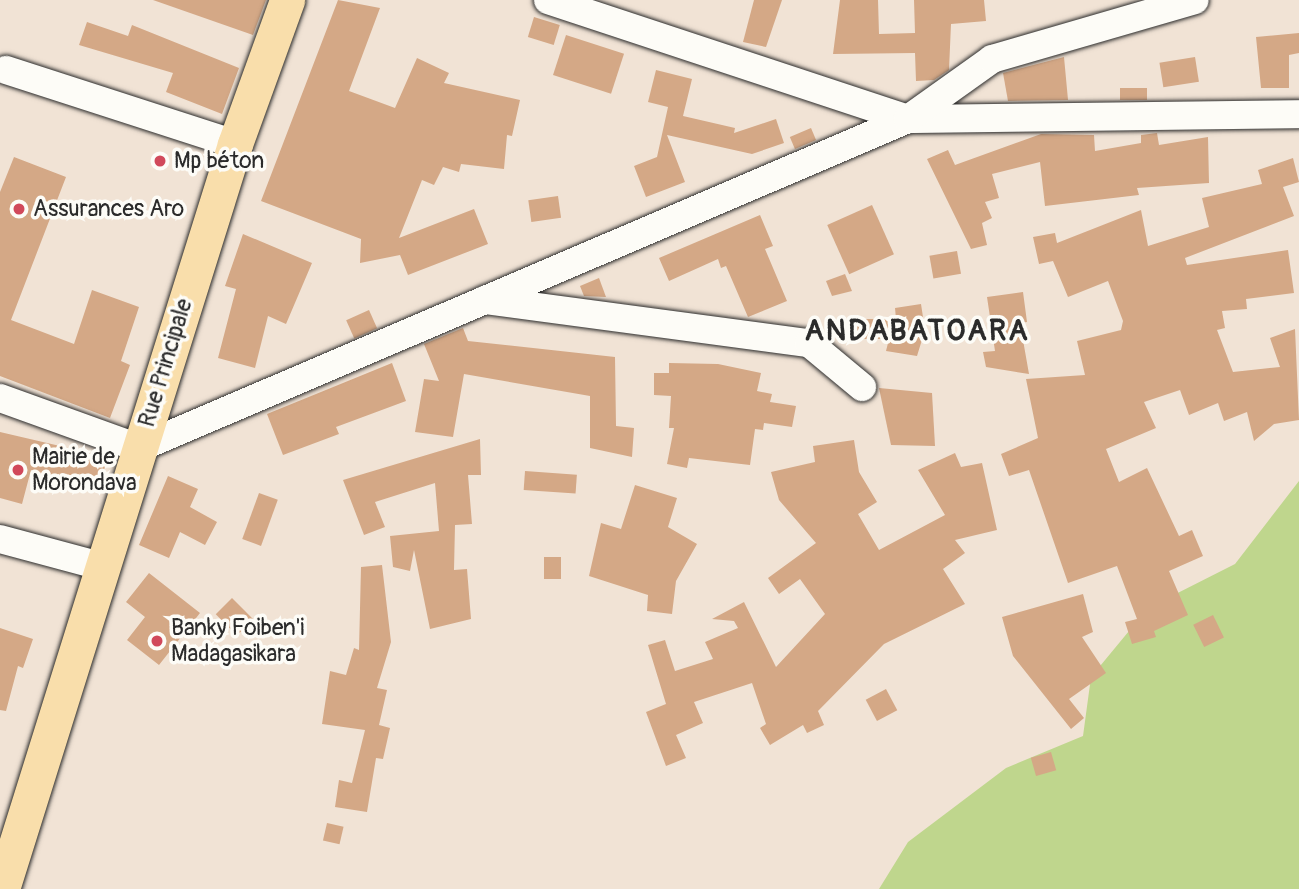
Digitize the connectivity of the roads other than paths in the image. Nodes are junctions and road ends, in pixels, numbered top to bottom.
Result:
1 (287, 0) edge
2 (548, 0) edge
3 (1195, 0) edge
4 (6, 70) dead end
5 (1299, 114) edge
6 (908, 119) junction
7 (235, 144) junction
8 (485, 300) junction
9 (862, 387) dead end
10 (0, 398) edge
11 (139, 447) junction
12 (0, 539) edge
13 (101, 566) junction
14 (2, 889) edge

1 - 7 main road, Rue Principale
2 - 6 street
3 - 6 street
4 - 7 street
5 - 6 street
6 - 8 street
7 - 11 main road, Rue Principale
8 - 9 street
8 - 11 street
10 - 11 street
11 - 13 main road, Rue Principale
12 - 13 street
13 - 14 main road, Rue Principale

